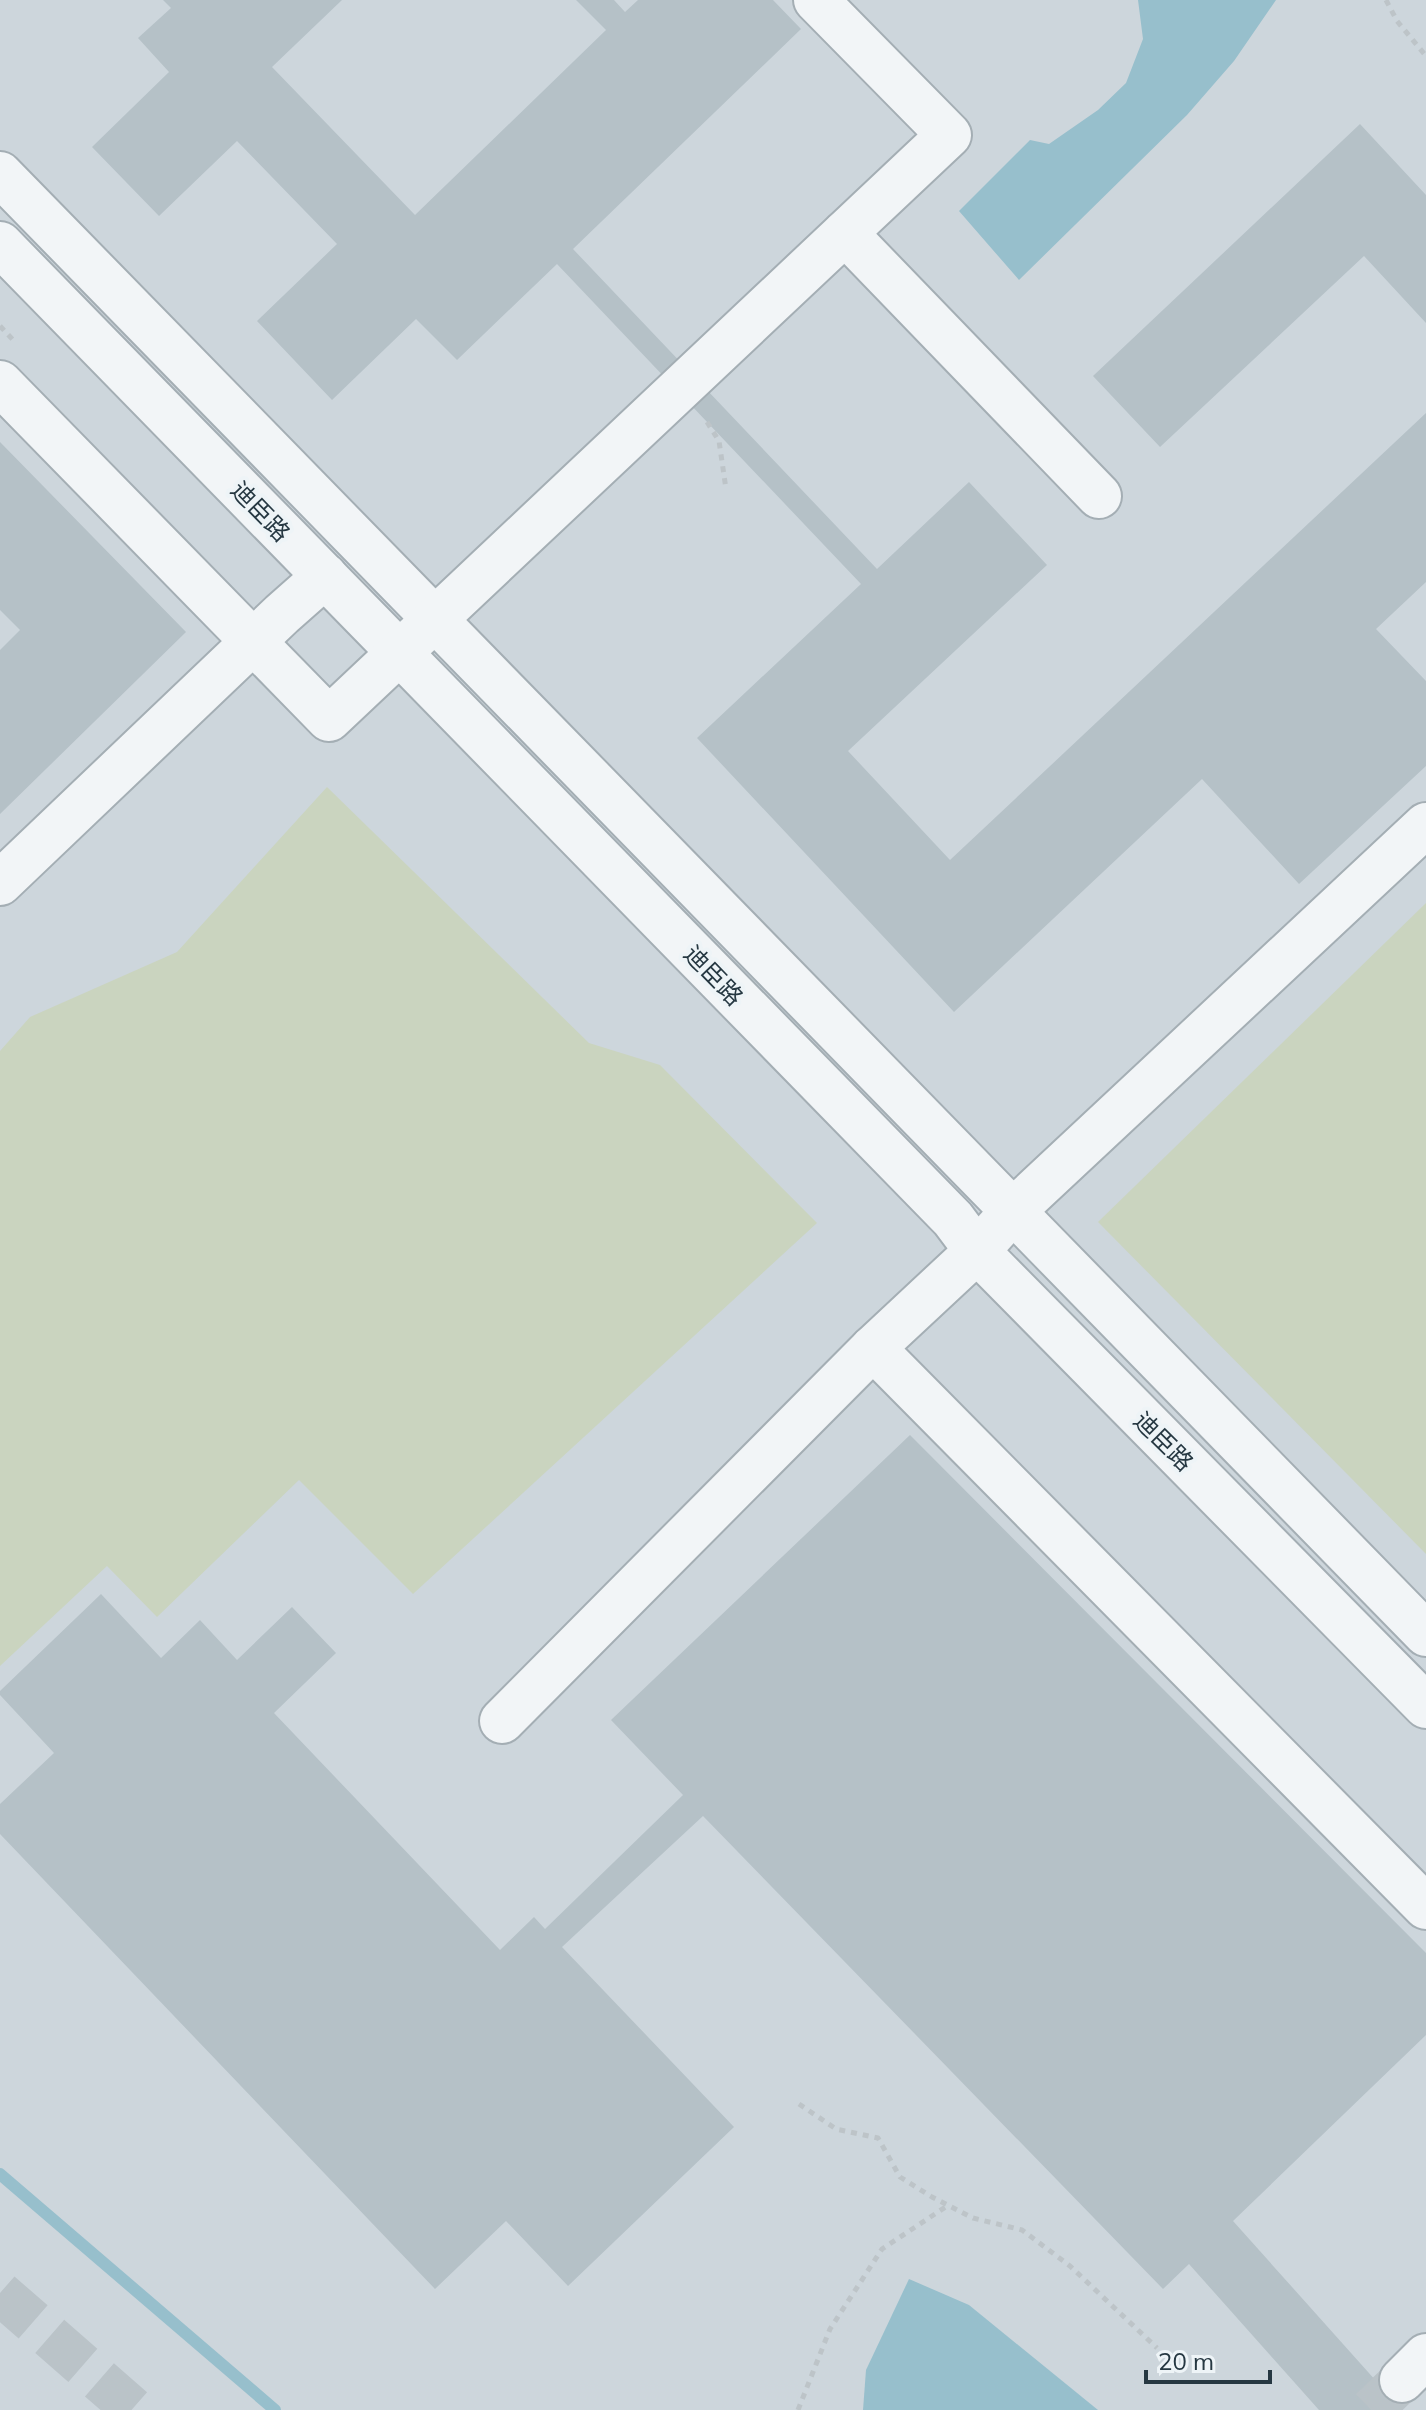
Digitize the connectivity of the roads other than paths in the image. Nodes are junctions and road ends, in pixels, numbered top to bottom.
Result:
1 (816, 0) edge
2 (0, 174) edge
3 (845, 233) junction
4 (0, 244) edge
5 (0, 383) edge
6 (1099, 496) dead end
7 (325, 576) junction
8 (435, 618) junction
9 (253, 641) junction
10 (399, 652) junction
11 (1426, 825) edge
12 (0, 883) edge
13 (1013, 1211) junction
14 (977, 1251) junction
15 (873, 1348) junction
16 (1426, 1634) edge
17 (1426, 1706) edge
18 (502, 1721) dead end
19 (1426, 1907) edge

1 - 3 street
2 - 8 street, 迪臣路
3 - 6 street
3 - 8 street
4 - 7 street, 迪臣路
5 - 9 street
7 - 9 street
7 - 10 street, 迪臣路
8 - 10 street
8 - 13 street, 迪臣路
9 - 10 street
9 - 12 street
10 - 14 street, 迪臣路
11 - 13 street
13 - 14 street
13 - 16 street, 迪臣路
14 - 15 street
14 - 17 street, 迪臣路
15 - 18 street
15 - 19 street

